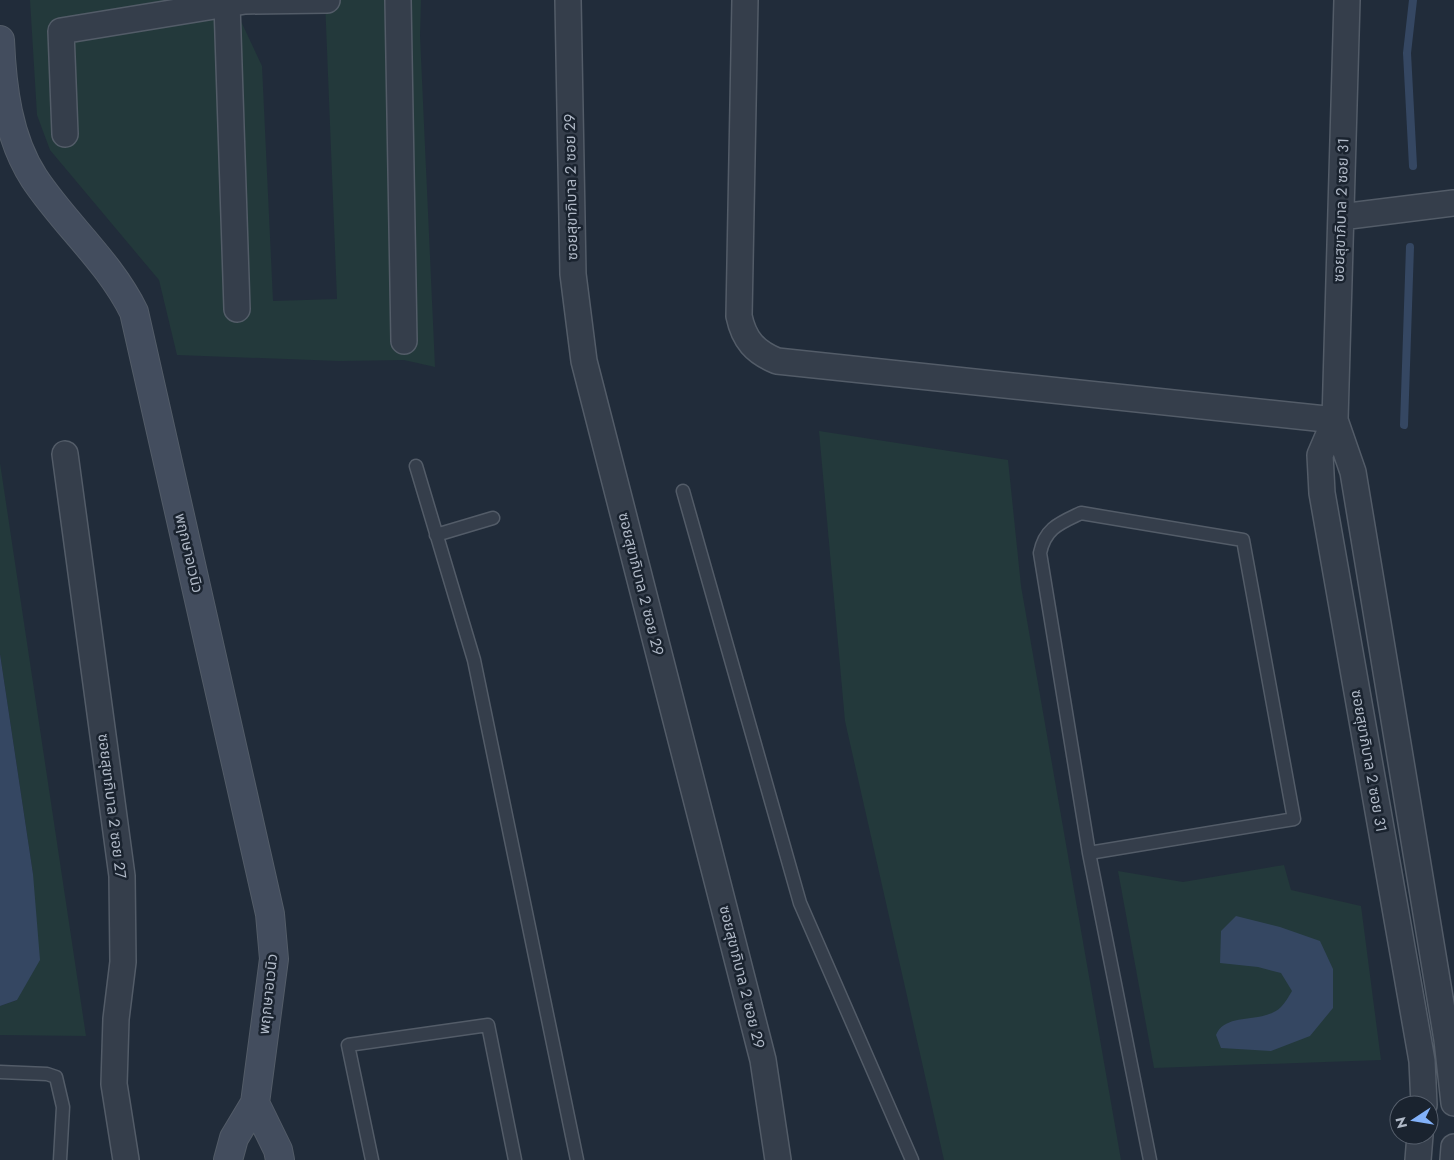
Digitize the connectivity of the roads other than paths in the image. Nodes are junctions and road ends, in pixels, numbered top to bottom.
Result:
1 (327, 0) edge
2 (398, 0) edge
3 (568, 0) edge
4 (745, 0) edge
5 (1347, 0) edge
6 (239, 2) edge
7 (0, 40) edge
8 (65, 134) dead end
9 (1454, 203) edge
10 (1341, 217) junction
11 (237, 309) dead end
12 (404, 341) dead end
13 (1335, 420) junction
14 (64, 454) dead end
15 (416, 466) dead end
16 (683, 491) dead end
17 (493, 518) dead end
18 (436, 535) junction
19 (1089, 853) junction
20 (0, 1072) edge
21 (1424, 1095) edge
22 (255, 1103) junction
23 (1454, 1103) edge
24 (1419, 1145) edge
25 (1454, 1147) edge
26 (60, 1160) edge
27 (126, 1160) edge
28 (228, 1160) edge
29 (280, 1160) edge
30 (372, 1160) edge
31 (514, 1160) edge
32 (577, 1160) edge
33 (778, 1160) edge
34 (912, 1160) edge
35 (1150, 1160) edge
36 (1418, 1160) edge
37 (1453, 1160) edge

1 - 6 street
2 - 12 street
3 - 33 street, ซอยสุขาภิบาล 2 ซอย 29
4 - 13 street
5 - 10 street, ซอยสุขาภิบาล 2 ซอย 31
6 - 8 street
6 - 11 street
7 - 22 street, พฤกษาอเวนิว
9 - 10 street
10 - 13 street, ซอยสุขาภิบาล 2 ซอย 31
13 - 21 street, ซอยสุขาภิบาล 2 ซอย 31
13 - 23 street, ซอยสุขาภิบาล 2 ซอย 31
14 - 27 street, ซอยสุขาภิบาล 2 ซอย 27
15 - 18 lane
16 - 34 lane
17 - 18 lane
18 - 32 lane
19 - 19 lane
19 - 35 lane
20 - 26 lane
22 - 28 street, พฤกษาอเวนิว
22 - 29 street
24 - 36 street
25 - 37 street
30 - 31 lane

